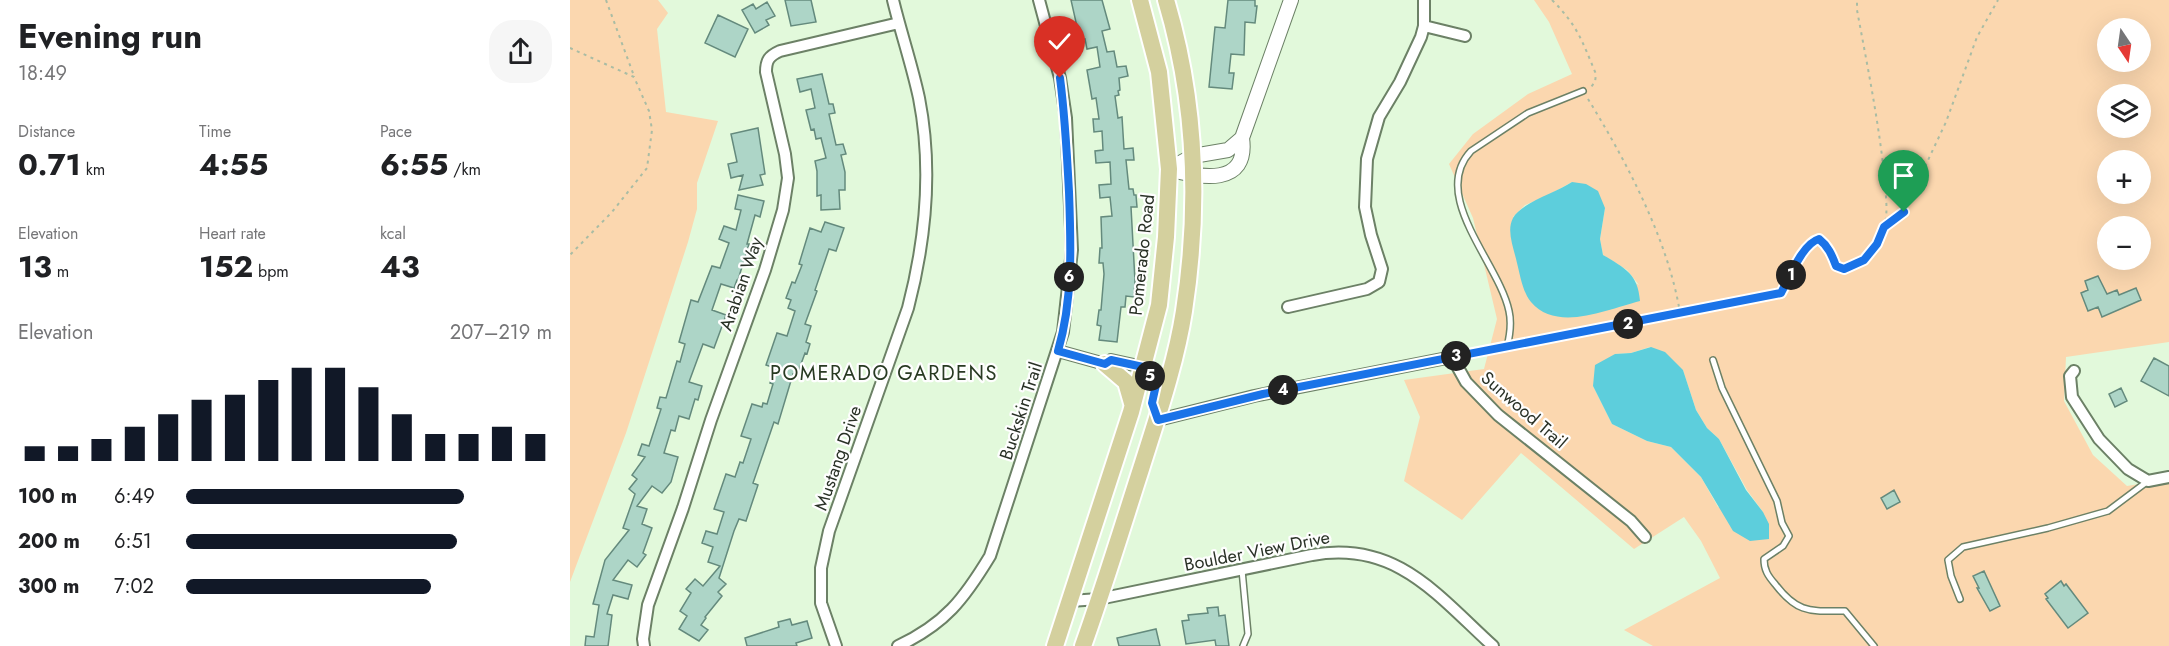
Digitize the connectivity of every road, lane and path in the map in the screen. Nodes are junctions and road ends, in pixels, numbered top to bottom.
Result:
1 (606, 0) edge
2 (894, 0) edge
3 (1039, 0) edge
4 (1140, 0) edge
5 (1166, 0) edge
6 (1291, 0) edge
7 (1424, 0) edge
8 (1552, 0) edge
9 (1857, 0) edge
10 (1998, 0) edge
11 (899, 23) junction
12 (1424, 26) junction
13 (1465, 36) dead end
14 (570, 48) edge
15 (634, 77) junction
16 (1583, 91) junction
17 (1242, 138) junction
18 (1192, 156) junction
19 (1169, 169) junction
20 (1194, 177) junction
21 (1884, 227) junction
22 (570, 255) edge
23 (1288, 307) dead end
24 (1680, 313) junction
25 (1507, 347) junction
26 (1058, 351) junction
27 (1452, 357) junction
28 (1713, 360) dead end
29 (1105, 364) junction
30 (1143, 367) junction
31 (2074, 372) dead end
32 (1132, 406) junction
33 (1158, 420) junction
34 (2169, 477) edge
35 (2148, 481) junction
36 (1645, 537) dead end
37 (1242, 570) junction
38 (1960, 598) dead end
39 (1100, 599) junction
40 (1070, 601) junction
41 (644, 646) edge
42 (836, 646) edge
43 (898, 646) edge
44 (1055, 646) edge
45 (1083, 646) edge
46 (1243, 646) edge
47 (1493, 646) edge
48 (1874, 646) edge

1 - 15 path
2 - 11 street, Mustang Drive
3 - 26 street, Buckskin Trail
4 - 19 main road, Pomerado Road
5 - 18 main road
6 - 17 street
7 - 12 street
8 - 16 path
9 - 21 path
10 - 21 path
11 - 41 street, Arabian Way
11 - 42 street, Mustang Drive
12 - 13 street
12 - 23 street
14 - 15 path
15 - 22 path
16 - 24 path
16 - 25 lane
17 - 18 street
17 - 20 street
18 - 19 street
18 - 20 main road
19 - 20 street
19 - 30 main road, Pomerado Road
20 - 33 main road
21 - 24 path
24 - 25 lane
25 - 27 lane
26 - 29 street
26 - 43 street, Buckskin Trail
27 - 33 street
27 - 36 street, Sunwood Trail
28 - 48 lane
29 - 30 street
29 - 32 main road
30 - 32 main road, Pomerado Road
30 - 33 main road
31 - 35 street
32 - 40 main road, Pomerado Road
33 - 39 main road
34 - 35 street
35 - 38 lane
37 - 39 street, Boulder View Drive
37 - 46 lane
37 - 47 street, Boulder View Drive
39 - 40 street, Boulder View Drive
39 - 45 main road
40 - 44 main road, Pomerado Road

